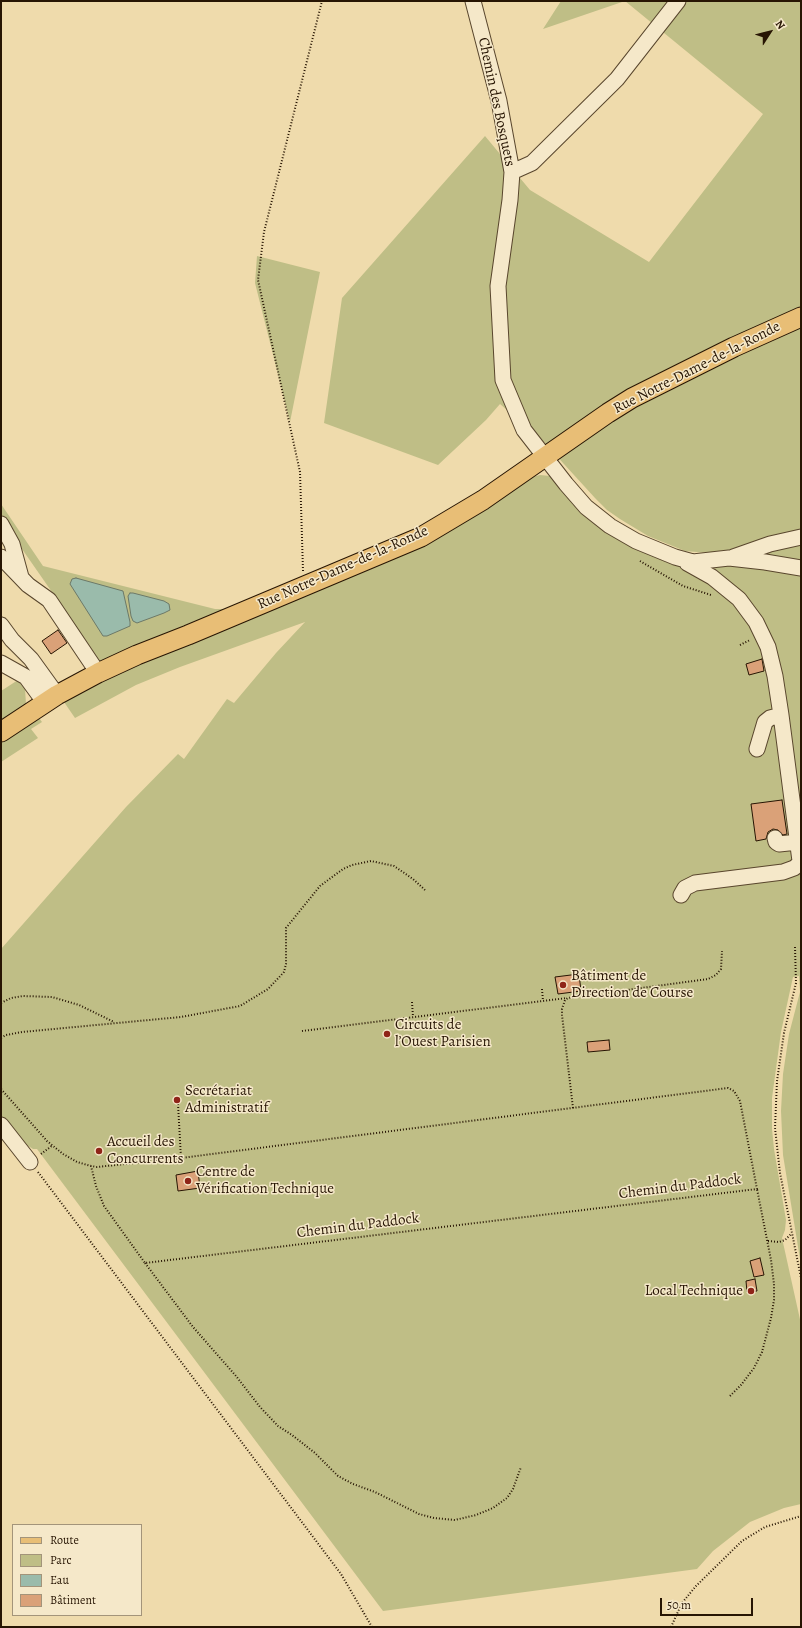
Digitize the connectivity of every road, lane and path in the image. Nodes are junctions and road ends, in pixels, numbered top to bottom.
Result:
1 (322, 1) edge
2 (473, 1) edge
3 (678, 1) edge
4 (512, 172) junction
5 (801, 317) edge
6 (545, 456) junction
7 (1, 524) edge
8 (801, 537) edge
9 (1, 557) edge
10 (675, 557) junction
11 (729, 558) junction
12 (640, 561) dead end
13 (801, 568) edge
14 (21, 580) junction
15 (303, 586) junction
16 (717, 598) dead end
17 (1, 625) edge
18 (3, 667) edge
19 (98, 672) junction
20 (51, 699) junction
21 (781, 715) junction
22 (1, 732) edge
23 (758, 749) dead end
24 (775, 838) dead end
25 (798, 842) junction
26 (425, 890) dead end
27 (681, 895) dead end
28 (795, 947) dead end
29 (722, 951) dead end
30 (542, 989) dead end
31 (568, 998) junction
32 (543, 1001) junction
33 (412, 1002) dead end
34 (1, 1003) edge
35 (413, 1017) junction
36 (115, 1023) junction
37 (302, 1031) dead end
38 (1, 1038) edge
39 (1, 1089) edge
40 (178, 1104) dead end
41 (573, 1108) junction
42 (1, 1124) edge
43 (181, 1158) junction
44 (30, 1162) joint
45 (91, 1166) junction
46 (757, 1189) junction
47 (791, 1234) junction
48 (768, 1241) junction
49 (145, 1263) junction
50 (801, 1278) edge
51 (730, 1396) dead end
52 (521, 1467) dead end
53 (801, 1516) edge
54 (372, 1627) edge
55 (671, 1627) edge

1 - 15 path
2 - 4 street, Chemin des Bosquets
3 - 4 street
4 - 6 street, Chemin des Bosquets
5 - 6 main road, Rue Notre-Dame-de-la-Ronde
6 - 10 street, Chemin des Bosquets
6 - 15 main road, Rue Notre-Dame-de-la-Ronde
7 - 14 street
8 - 11 street
9 - 14 street
10 - 11 street
10 - 21 street
11 - 13 street
12 - 16 path
14 - 19 street
15 - 19 main road, Rue Notre-Dame-de-la-Ronde
17 - 20 street
18 - 20 street
19 - 20 main road, Rue Notre-Dame-de-la-Ronde
20 - 22 main road, Rue Notre-Dame-de-la-Ronde
21 - 23 street
21 - 25 street
24 - 25 street
25 - 27 street
26 - 36 path
28 - 47 path
29 - 31 path
30 - 32 path
31 - 32 path
31 - 41 path
32 - 35 path
33 - 35 path
34 - 36 path
35 - 37 path
36 - 38 path
39 - 45 path, Chemin du Paddock
40 - 43 path
41 - 43 path, Chemin du Paddock
41 - 46 path, Chemin du Paddock
42 - 44 street
43 - 45 path, Chemin du Paddock
44 - 54 path
45 - 49 path
46 - 48 path
46 - 49 path, Chemin du Paddock
47 - 48 path
47 - 50 path
48 - 51 path
49 - 52 path
53 - 55 path

